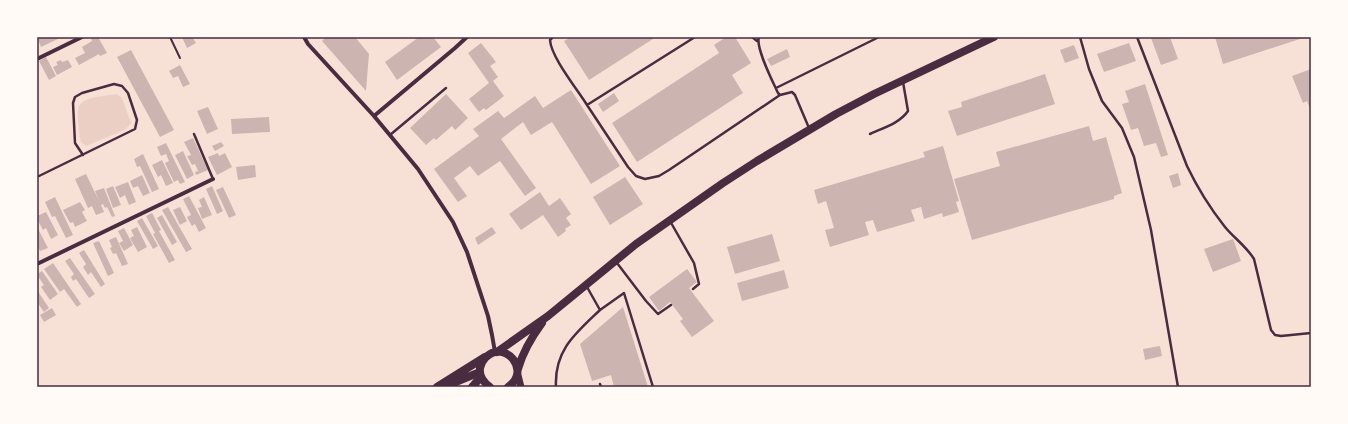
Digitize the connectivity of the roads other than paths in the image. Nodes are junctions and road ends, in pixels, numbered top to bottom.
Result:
1 (82, 37) edge
2 (304, 37) edge
3 (467, 37) edge
4 (553, 37) edge
5 (695, 37) edge
6 (752, 37) edge
7 (879, 37) edge
8 (994, 37) edge
9 (1080, 37) edge
10 (1137, 37) edge
11 (758, 39) edge
12 (37, 59) edge
13 (902, 80) junction
14 (446, 88) dead end
15 (776, 88) junction
16 (780, 95) junction
17 (587, 105) junction
18 (374, 116) junction
19 (809, 130) junction
20 (194, 134) dead end
21 (870, 134) dead end
22 (390, 135) junction
23 (83, 155) junction
24 (37, 177) edge
25 (213, 179) joint
26 (669, 220) junction
27 (615, 261) junction
28 (37, 264) edge
29 (586, 285) junction
30 (693, 289) dead end
31 (671, 305) dead end
32 (600, 310) junction
33 (548, 316) junction
34 (1311, 332) edge
35 (493, 353) junction
36 (518, 372) junction
37 (481, 375) junction
38 (437, 387) edge
39 (443, 387) edge
40 (472, 387) edge
41 (490, 387) edge
42 (508, 387) edge
43 (521, 387) edge
44 (556, 387) edge
45 (653, 387) edge
46 (1178, 387) edge

1 - 12 street
2 - 18 street
3 - 18 street
4 - 17 lane
5 - 17 lane
6 - 11 lane
7 - 15 lane
8 - 13 main road
9 - 46 lane
10 - 34 lane
11 - 15 lane
13 - 19 main road
13 - 21 lane
14 - 22 lane
15 - 16 lane
16 - 17 lane
16 - 19 lane
18 - 22 street
19 - 26 main road
20 - 25 lane
22 - 35 street
23 - 23 lane
23 - 24 lane
25 - 28 street
26 - 27 main road
26 - 30 lane
27 - 29 main road
27 - 31 lane
29 - 32 lane
29 - 33 main road
32 - 44 lane
32 - 45 lane
33 - 35 main road
33 - 36 main road
35 - 36 main road
35 - 37 main road
35 - 38 main road
36 - 42 main road
36 - 43 street
37 - 39 main road
37 - 40 main road
37 - 41 main road

